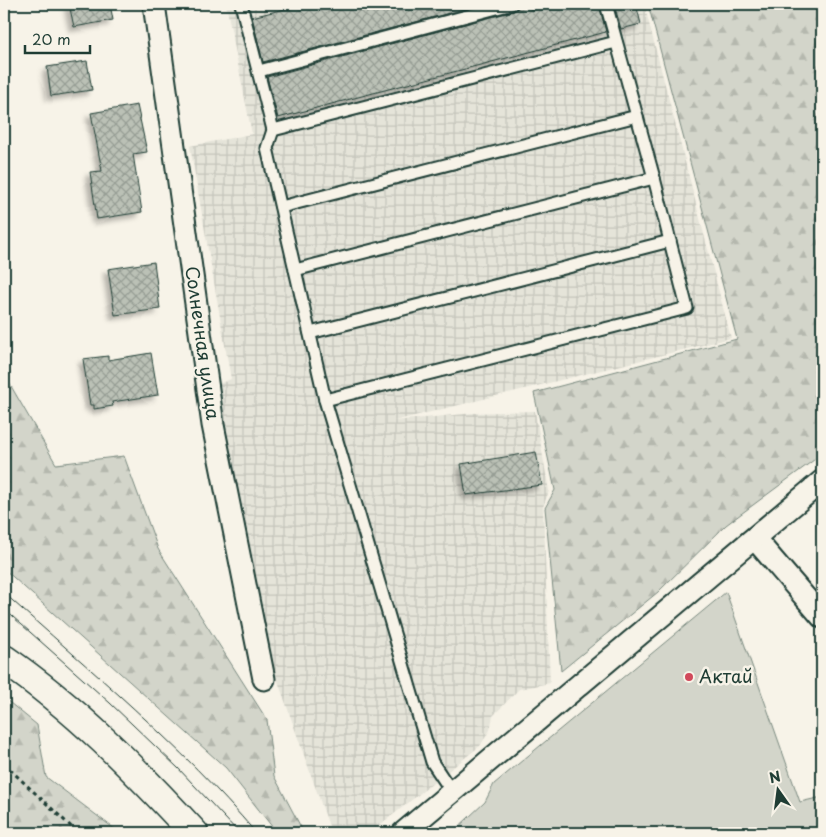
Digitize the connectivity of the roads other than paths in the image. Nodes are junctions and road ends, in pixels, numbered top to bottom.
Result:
1 (154, 4) edge
2 (243, 4) edge
3 (512, 4) edge
4 (606, 4) edge
5 (616, 42) junction
6 (259, 71) junction
7 (637, 116) junction
8 (273, 130) junction
9 (654, 178) junction
10 (281, 207) junction
11 (670, 241) junction
12 (295, 270) junction
13 (310, 333) junction
14 (325, 400) junction
15 (822, 481) edge
16 (755, 538) junction
17 (822, 617) edge
18 (4, 659) edge
19 (264, 679) dead end
20 (452, 792) junction
21 (194, 833) edge
22 (403, 833) edge

1 - 19 street, Солнечная улица
2 - 6 lane
3 - 6 lane
4 - 5 lane
5 - 7 lane
5 - 8 lane
6 - 8 lane
7 - 9 lane
7 - 10 lane
8 - 10 lane
9 - 11 lane
9 - 12 lane
10 - 12 lane
11 - 13 lane
11 - 14 lane
12 - 13 lane
13 - 14 lane
14 - 20 lane
15 - 16 street
16 - 17 street
16 - 20 street
18 - 21 street
20 - 22 street

